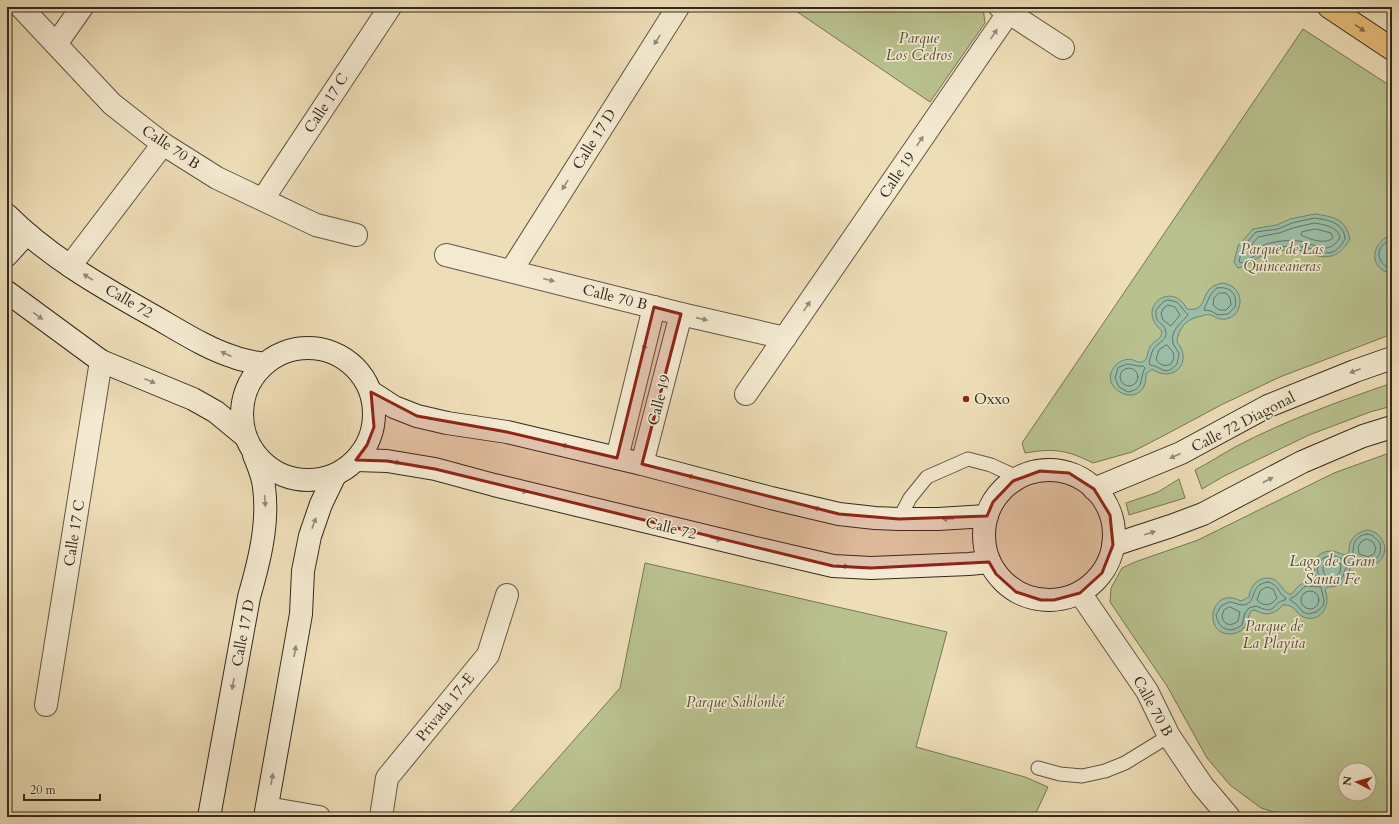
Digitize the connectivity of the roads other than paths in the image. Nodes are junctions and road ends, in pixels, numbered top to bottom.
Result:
1 (21, 7) edge
2 (82, 7) edge
3 (390, 7) edge
4 (678, 7) edge
5 (1329, 7) edge
6 (1004, 10) edge
7 (56, 44) junction
8 (1063, 48) dead end
9 (1392, 49) edge
10 (163, 144) junction
11 (263, 199) junction
12 (7, 215) edge
13 (26, 234) junction
14 (356, 235) dead end
15 (7, 255) edge
16 (446, 255) dead end
17 (70, 266) junction
18 (511, 271) junction
19 (7, 292) edge
20 (654, 307) junction
21 (681, 314) junction
22 (785, 338) junction
23 (1392, 358) edge
24 (101, 361) junction
25 (264, 364) junction
26 (371, 392) junction
27 (746, 394) dead end
28 (1392, 427) edge
29 (249, 443) junction
30 (617, 458) junction
31 (356, 460) junction
32 (642, 464) junction
33 (335, 476) junction
34 (1019, 478) junction
35 (1094, 489) junction
36 (987, 516) junction
37 (899, 519) junction
38 (1113, 545) junction
39 (989, 562) junction
40 (1080, 593) junction
41 (507, 595) dead end
42 (46, 705) dead end
43 (1169, 736) junction
44 (1038, 768) dead end
45 (266, 812) edge
46 (209, 817) edge
47 (320, 817) edge
48 (380, 817) edge
49 (1229, 817) edge

1 - 7 main road, Calle 70 B
2 - 7 main road
3 - 11 main road, Calle 17 C
4 -> 18 main road, Calle 17 D
5 -> 9 main road
6 - 8 main road
22 -> 6 main road, Calle 19
7 - 10 main road, Calle 70 B
10 - 11 main road, Calle 70 B
10 - 17 main road
11 - 14 main road, Calle 70 B
12 - 13 main road, Calle 72
13 - 15 main road
13 - 17 main road, Calle 72
16 - 18 main road, Calle 70 B
25 -> 17 main road, Calle 72
18 -> 20 main road, Calle 70 B
19 -> 24 main road
20 - 21 main road, Calle 70 B
20 -> 30 main road
21 -> 22 main road, Calle 70 B
21 - 32 main road, Calle 19
22 - 27 main road, Calle 19
23 -> 35 main road, Calle 72 Diagonal
24 -> 29 main road
24 - 42 main road, Calle 17 C
25 - 26 main road
25 - 29 main road
30 -> 26 main road
26 - 31 main road
38 -> 28 main road
29 - 33 main road
29 -> 46 main road, Calle 17 D
30 - 32 main road
31 - 33 main road
31 -> 39 main road, Calle 72
37 -> 32 main road
45 -> 33 main road
34 - 35 main road
34 - 36 main road
34 - 37 lane
35 - 38 main road
36 -> 37 main road
36 - 39 main road
38 - 40 main road
39 - 40 main road
40 - 43 main road, Calle 70 B
41 - 48 main road, Privada 17-E
43 - 44 lane
43 - 49 main road, Calle 70 B
45 - 47 main road

